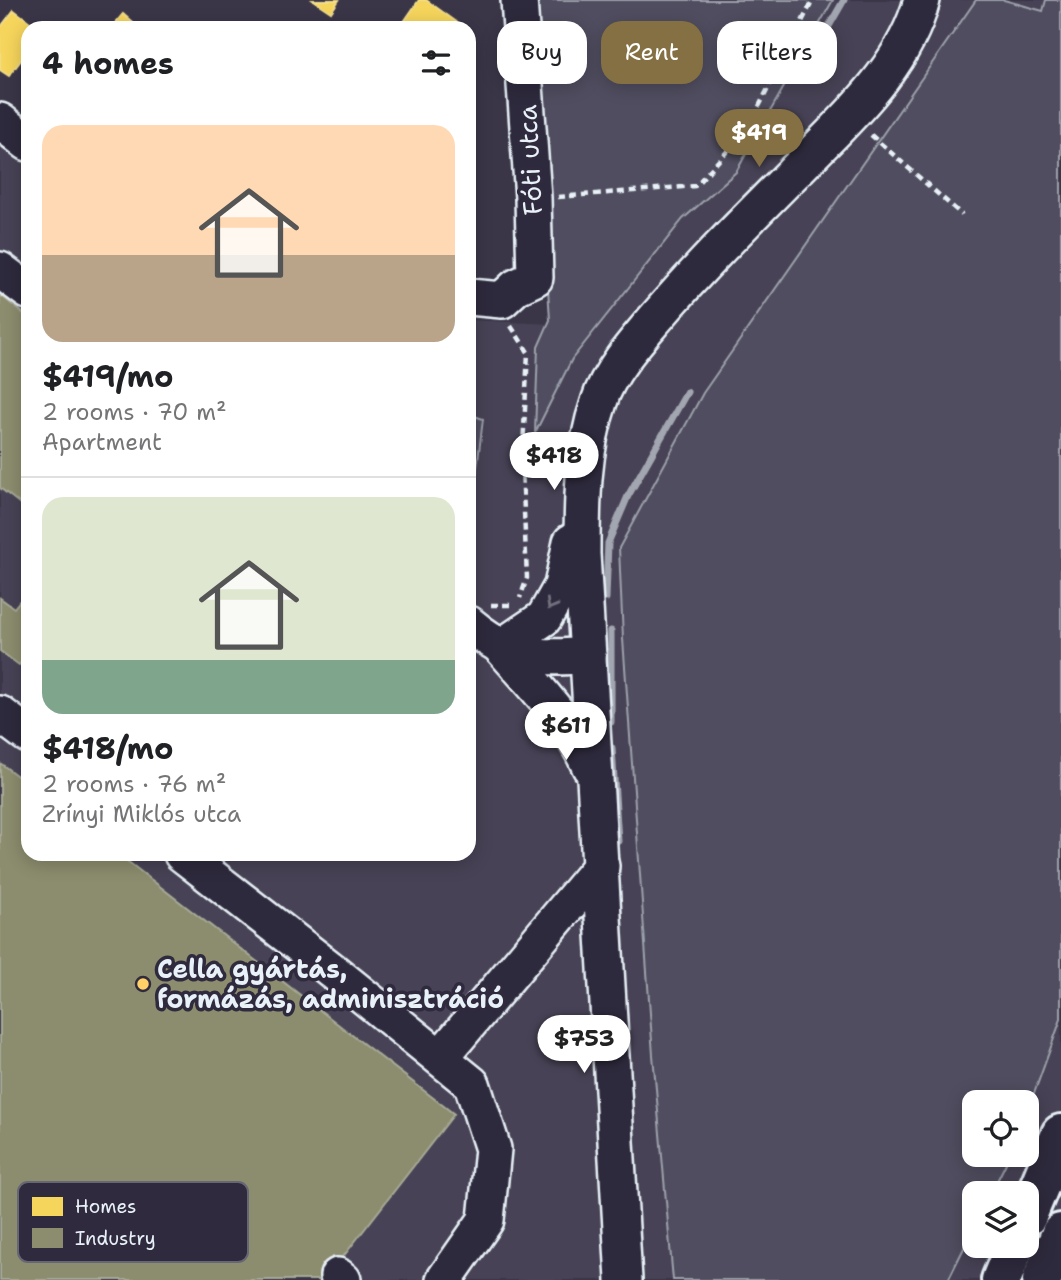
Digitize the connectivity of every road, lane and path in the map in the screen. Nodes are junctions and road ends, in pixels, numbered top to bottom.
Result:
1 (519, 0) edge
2 (813, 0) edge
3 (922, 0) edge
4 (847, 119) junction
5 (0, 121) edge
6 (21, 138) edge
7 (557, 197) dead end
8 (962, 215) dead end
9 (0, 270) edge
10 (21, 286) edge
11 (476, 298) edge
12 (507, 321) dead end
13 (582, 493) junction
14 (476, 612) edge
15 (500, 647) junction
16 (588, 655) junction
17 (0, 714) edge
18 (21, 730) edge
19 (595, 779) junction
20 (191, 861) edge
21 (601, 866) junction
22 (441, 1057) junction
23 (1061, 1134) edge
24 (1039, 1187) edge
25 (1061, 1233) edge
26 (1010, 1258) edge
27 (444, 1280) edge
28 (624, 1280) edge
29 (1001, 1280) edge
30 (1042, 1280) edge

1 - 11 street, Fóti utca
2 - 7 path
3 - 4 street
4 - 8 path
4 - 13 street
5 - 6 street
9 - 10 street
12 - 14 path
13 -> 15 street
13 - 16 street
14 - 15 street
15 - 16 street
15 - 19 street
16 - 19 street
17 - 18 street
19 - 21 street
20 - 22 street
21 - 22 street
21 - 28 street
22 - 27 street
23 - 24 highway
25 - 30 highway
26 - 29 highway

